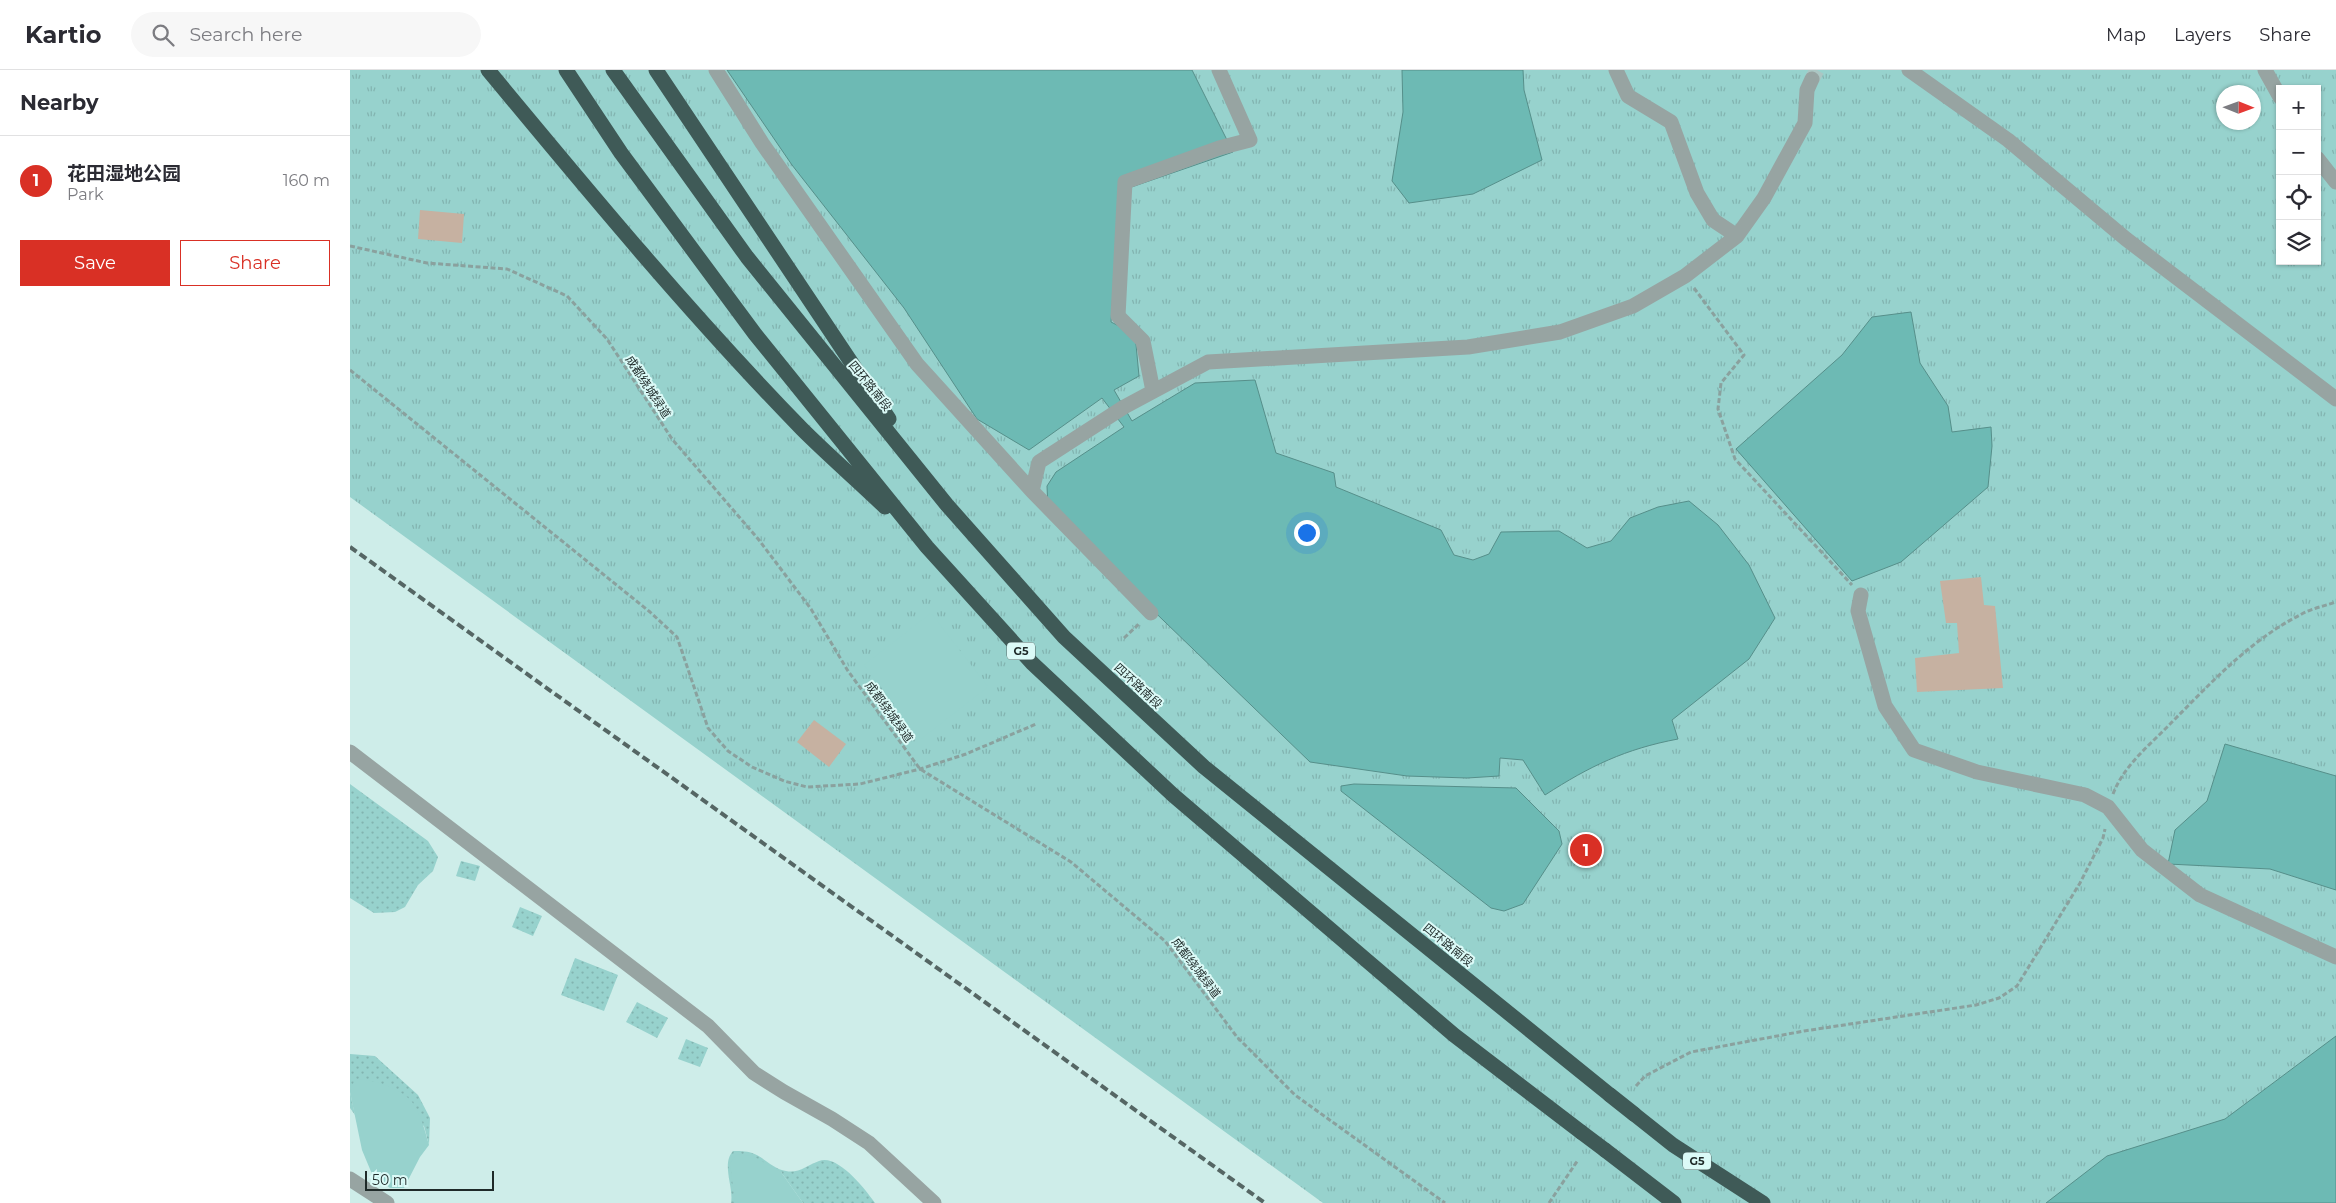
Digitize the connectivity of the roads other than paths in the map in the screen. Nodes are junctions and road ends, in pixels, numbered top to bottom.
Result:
1 (488, 70) edge
2 (566, 70) edge
3 (613, 70) edge
4 (656, 70) edge
5 (716, 70) edge
6 (1219, 70) edge
7 (1616, 70) edge
8 (1909, 70) edge
9 (2265, 70) edge
10 (1812, 79) tunnel mouth
11 (2276, 90) edge
12 (2321, 163) edge
13 (2336, 182) edge
14 (1737, 236) junction
15 (1153, 390) junction
16 (2336, 399) edge
17 (1032, 491) junction
18 (947, 505) junction
19 (927, 546) junction
20 (1861, 595) road end
21 (1151, 613) road end
22 (350, 752) edge
23 (2336, 957) edge
24 (350, 1179) edge
25 (387, 1203) edge
26 (934, 1203) edge
27 (1674, 1203) edge
28 (1763, 1203) edge

1 - 19 highway
2 - 19 highway, G5
3 - 18 highway, 四环路南段 / G5
4 - 18 highway
5 - 17 street
6 - 15 street
7 - 14 street
8 - 16 street
9 - 11 street
10 - 14 street
12 - 13 street
14 - 15 street
15 - 17 street
17 - 21 street
18 - 28 highway, 四环路南段 / G5, bridge
19 - 27 highway, G5, bridge
20 - 23 street
22 - 26 street
24 - 25 street

